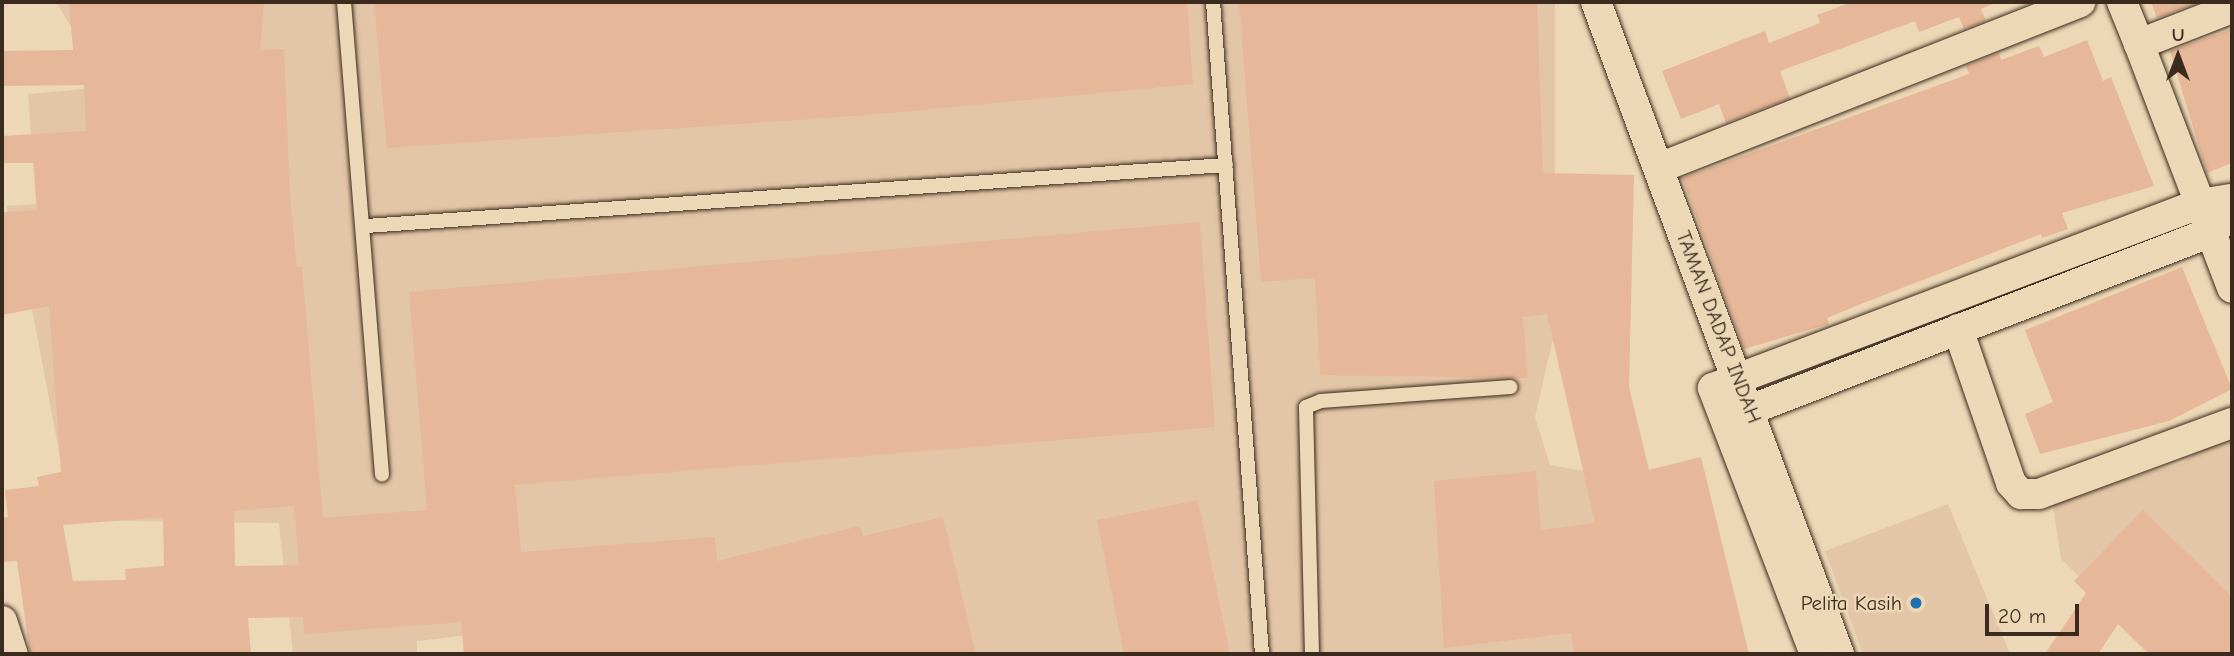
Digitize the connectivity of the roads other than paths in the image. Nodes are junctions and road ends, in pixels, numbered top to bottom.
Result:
1 (344, 2) edge
2 (1213, 2) edge
3 (1596, 2) edge
4 (2081, 2) edge
5 (2122, 2) edge
6 (2232, 8) edge
7 (2139, 44) junction
8 (1226, 164) junction
9 (1659, 168) junction
10 (2232, 199) edge
11 (2199, 204) junction
12 (2232, 215) edge
13 (366, 226) junction
14 (2209, 233) junction
15 (2232, 288) edge
16 (1958, 329) junction
17 (1726, 383) junction
18 (1510, 387) dead end
19 (1738, 414) junction
20 (2232, 423) edge
21 (382, 474) dead end
22 (2, 621) edge
23 (13, 654) edge
24 (1262, 654) edge
25 (1312, 654) edge
26 (1815, 654) edge
27 (1839, 654) edge

1 - 13 lane
2 - 8 lane
3 - 9 street, TAMAN DADAP INDAH
4 - 9 street
5 - 7 street
6 - 7 street
7 - 11 street
8 - 13 lane
8 - 24 lane
9 - 17 street, TAMAN DADAP INDAH
10 - 11 street
11 - 14 street
11 - 17 street
12 - 14 street
13 - 21 lane
14 - 15 street
14 - 16 street
16 - 19 street
16 - 20 street
17 - 19 street, TAMAN DADAP INDAH
18 - 25 lane
19 - 26 street, TAMAN DADAP INDAH
19 - 27 street, TAMAN DADAP INDAH
22 - 23 street

